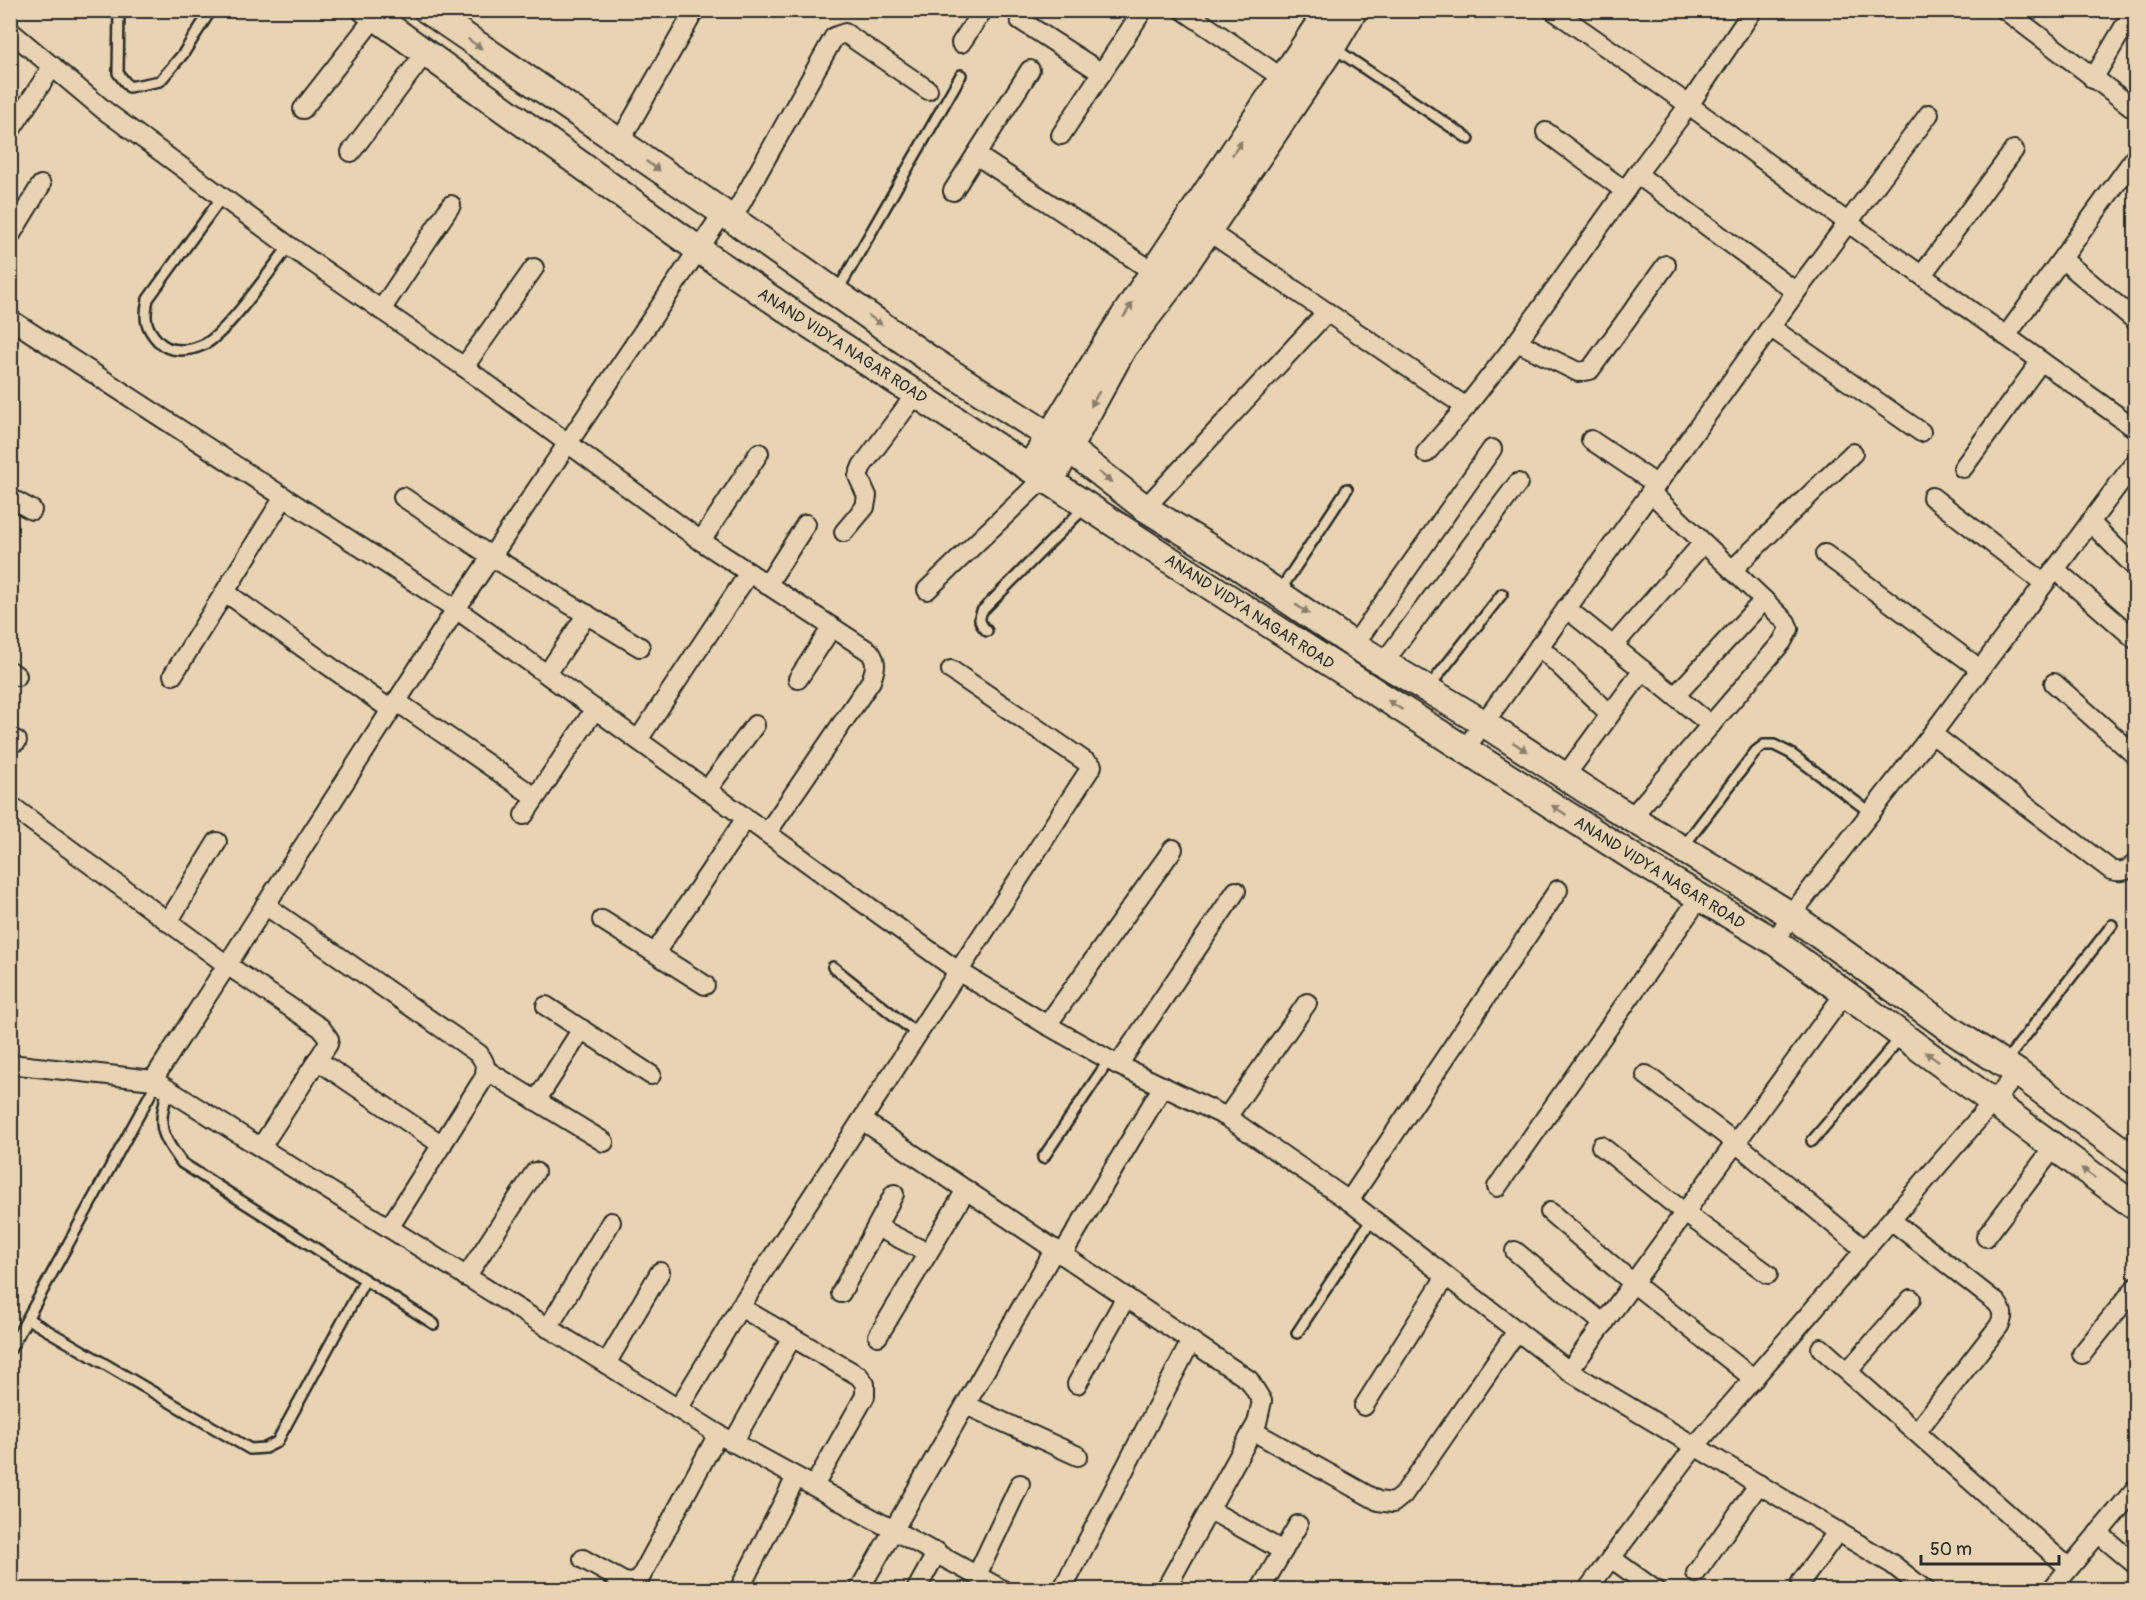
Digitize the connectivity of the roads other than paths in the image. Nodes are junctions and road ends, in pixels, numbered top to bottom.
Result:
1 (119, 10) edge
2 (211, 10) edge
3 (427, 10) edge
4 (695, 10) edge
5 (982, 10) edge
6 (1023, 10) edge
7 (1143, 10) edge
8 (1183, 10) edge
9 (1328, 10) edge
10 (1354, 10) edge
11 (1753, 10) edge
12 (2005, 10) edge
13 (2134, 10) edge
14 (1556, 11) edge
15 (369, 12) edge
16 (10, 31) edge
17 (961, 43) dead end
18 (1332, 47) junction
19 (424, 53) junction
20 (53, 66) junction
21 (1030, 70) dead end
22 (1102, 73) junction
23 (961, 75) dead end
24 (2092, 79) junction
25 (1293, 85) junction
26 (928, 90) dead end
27 (1689, 105) junction
28 (303, 109) dead end
29 (2136, 110) edge
30 (1929, 114) dead end
31 (10, 131) edge
32 (1546, 132) dead end
33 (1061, 135) dead end
34 (1469, 138) dead end
35 (619, 143) junction
36 (2014, 150) dead end
37 (351, 152) dead end
38 (976, 154) junction
39 (2136, 156) edge
40 (1636, 174) junction
41 (41, 185) dead end
42 (953, 191) dead end
43 (1625, 191) junction
44 (222, 197) junction
45 (451, 205) dead end
46 (727, 216) junction
47 (1847, 222) junction
48 (1208, 231) junction
49 (10, 236) edge
50 (290, 246) junction
51 (699, 250) junction
52 (2061, 259) junction
53 (1666, 266) dead end
54 (534, 268) dead end
55 (1922, 275) junction
56 (1162, 278) junction
57 (837, 292) junction
58 (1796, 292) junction
59 (381, 310) junction
60 (1327, 312) junction
61 (10, 319) edge
62 (2136, 321) edge
63 (1770, 327) junction
64 (2006, 336) junction
65 (1517, 342) junction
66 (2041, 361) junction
67 (464, 367) junction
68 (916, 394) junction
69 (1466, 407) junction
70 (2136, 429) edge
71 (1921, 432) dead end
72 (1591, 440) dead end
73 (569, 442) junction
74 (1059, 443) junction
75 (1491, 449) dead end
76 (759, 453) dead end
77 (1426, 453) dead end
78 (1854, 453) dead end
79 (2136, 461) edge
80 (1963, 468) dead end
81 (1041, 476) junction
82 (1518, 483) dead end
83 (1653, 488) junction
84 (1347, 489) dead end
85 (285, 497) junction
86 (403, 497) dead end
87 (1932, 497) dead end
88 (10, 498) edge
89 (1086, 505) junction
90 (1145, 508) junction
91 (32, 510) dead end
92 (2090, 522) junction
93 (807, 524) dead end
94 (844, 532) dead end
95 (701, 541) junction
96 (1703, 543) junction
97 (1825, 554) dead end
98 (492, 557) junction
99 (2055, 568) junction
100 (2136, 568) edge
101 (1732, 570) junction
102 (749, 573) junction
103 (2044, 584) junction
104 (767, 585) junction
105 (927, 590) dead end
106 (225, 592) junction
107 (1279, 593) junction
108 (1502, 594) dead end
109 (1764, 600) junction
110 (1566, 608) junction
111 (456, 609) junction
112 (587, 614) junction
113 (832, 627) junction
114 (987, 631) dead end
115 (2136, 640) edge
116 (1354, 645) junction
117 (1539, 646) junction
118 (1613, 646) junction
119 (640, 647) dead end
120 (1384, 662) junction
121 (1980, 669) junction
122 (951, 670) dead end
123 (1643, 670) junction
124 (547, 674) junction
125 (173, 675) dead end
126 (798, 679) dead end
127 (2054, 683) dead end
128 (1428, 689) junction
129 (1676, 696) junction
130 (394, 706) junction
131 (595, 709) junction
132 (1610, 714) junction
133 (755, 724) dead end
134 (1485, 724) junction
135 (1711, 725) junction
136 (1932, 734) junction
137 (638, 740) junction
138 (1465, 749) junction
139 (2136, 756) edge
140 (1565, 776) junction
141 (707, 790) junction
142 (536, 797) junction
143 (10, 805) edge
144 (1871, 813) junction
145 (524, 815) dead end
146 (746, 818) junction
147 (1631, 818) junction
148 (767, 833) junction
149 (217, 842) dead end
150 (1173, 849) dead end
151 (1681, 849) junction
152 (2136, 863) edge
153 (1558, 890) dead end
154 (1236, 891) dead end
155 (1700, 897) junction
156 (265, 905) junction
157 (1791, 915) junction
158 (602, 920) dead end
159 (168, 922) junction
160 (2112, 925) dead end
161 (1775, 942) junction
162 (655, 953) junction
163 (226, 965) junction
164 (833, 967) dead end
165 (958, 971) junction
166 (705, 985) dead end
167 (1845, 993) junction
168 (1307, 1003) dead end
169 (546, 1006) dead end
170 (1047, 1025) junction
171 (582, 1029) junction
172 (917, 1034) junction
173 (1902, 1035) junction
174 (317, 1060) junction
175 (1113, 1062) junction
176 (10, 1064) edge
177 (2011, 1069) junction
178 (486, 1070) junction
179 (651, 1075) dead end
180 (1646, 1075) dead end
181 (159, 1084) junction
182 (1163, 1086) junction
183 (536, 1101) junction
184 (1993, 1102) junction
185 (1227, 1117) junction
186 (862, 1120) junction
187 (604, 1142) dead end
188 (1812, 1142) dead end
189 (1736, 1143) junction
190 (442, 1145) junction
191 (1600, 1146) dead end
192 (261, 1147) junction
193 (2054, 1147) junction
194 (1043, 1158) dead end
195 (2136, 1161) edge
196 (535, 1172) dead end
197 (1497, 1187) dead end
198 (966, 1190) junction
199 (894, 1194) dead end
200 (1349, 1201) junction
201 (2136, 1208) edge
202 (1550, 1212) dead end
203 (1685, 1212) junction
204 (1372, 1218) junction
205 (1891, 1220) junction
206 (611, 1222) dead end
207 (877, 1227) junction
208 (389, 1228) junction
209 (1986, 1237) dead end
210 (1865, 1250) junction
211 (1515, 1251) dead end
212 (1058, 1252) junction
213 (928, 1253) junction
214 (660, 1272) dead end
215 (1768, 1274) dead end
216 (466, 1276) junction
217 (1446, 1276) junction
218 (365, 1281) junction
219 (1633, 1283) junction
220 (2136, 1287) edge
221 (841, 1293) dead end
222 (1126, 1297) junction
223 (1911, 1299) dead end
224 (740, 1307) junction
225 (28, 1318) junction
226 (434, 1324) dead end
227 (1604, 1324) junction
228 (548, 1328) junction
229 (1517, 1331) junction
230 (1297, 1333) dead end
231 (878, 1336) dead end
232 (792, 1337) junction
233 (1191, 1341) junction
234 (1821, 1348) dead end
235 (10, 1350) edge
236 (2082, 1354) dead end
237 (606, 1364) junction
238 (1569, 1371) junction
239 (1848, 1371) junction
240 (1754, 1379) junction
241 (1077, 1384) dead end
242 (966, 1405) junction
243 (1364, 1406) dead end
244 (678, 1409) junction
245 (1253, 1431) junction
246 (1917, 1431) junction
247 (726, 1438) junction
248 (1696, 1445) junction
249 (1078, 1456) dead end
250 (796, 1477) junction
251 (1020, 1484) dead end
252 (1759, 1484) junction
253 (814, 1486) junction
254 (2136, 1488) edge
255 (1210, 1510) junction
256 (1298, 1525) dead end
257 (894, 1529) junction
258 (1838, 1531) junction
259 (2098, 1533) junction
260 (1283, 1551) junction
261 (937, 1552) junction
262 (1611, 1558) junction
263 (583, 1559) dead end
264 (2136, 1565) edge
265 (2069, 1568) junction
266 (1696, 1573) dead end
267 (977, 1575) junction
268 (1801, 1582) dead end
269 (739, 1590) edge
270 (858, 1590) edge
271 (916, 1590) edge
272 (1004, 1590) edge
273 (1062, 1590) edge
274 (1165, 1590) edge
275 (1260, 1590) edge
276 (1587, 1590) edge
277 (1655, 1590) edge
278 (1924, 1590) edge
279 (2051, 1590) edge

1 - 2 lane
3 -> 35 main road, ANAND VIDYA NAGAR ROAD
4 - 35 street
5 - 17 street
6 - 22 street
7 - 22 street
8 - 25 street
9 - 25 main road
10 - 18 main road
11 - 27 street
12 - 24 street
13 - 24 street
14 - 27 street
15 - 19 main road, ANAND VIDYA NAGAR ROAD
15 - 28 street
16 - 20 street
18 - 25 main road
18 - 34 lane
19 - 37 street
19 - 51 main road, ANAND VIDYA NAGAR ROAD
20 - 31 street
20 - 44 street
21 - 38 street
22 - 33 street
23 - 57 lane
24 - 29 street
25 - 48 main road
56 -> 25 main road
26 - 46 street
27 - 40 street
27 - 47 street
30 - 47 street
32 - 43 street
35 -> 46 main road, ANAND VIDYA NAGAR ROAD
36 - 55 street
38 - 42 street
38 - 56 street
39 - 52 street
40 - 43 street
40 - 58 street
41 - 49 street
43 - 65 street
44 - 50 street
44 - 50 lane
45 - 59 street
46 - 51 street
46 - 57 main road, ANAND VIDYA NAGAR ROAD
47 - 55 street
47 - 58 street
48 - 56 main road
48 - 60 street
50 - 59 street
51 - 68 main road, ANAND VIDYA NAGAR ROAD
51 - 73 street
52 - 62 street
52 - 64 street
53 - 65 street
54 - 67 street
55 - 64 street
56 - 74 main road
57 -> 74 main road, ANAND VIDYA NAGAR ROAD
58 - 63 street
59 - 67 street
60 - 69 street
60 - 90 street
61 - 85 street
63 - 71 street
63 - 83 street
64 - 66 street
65 - 69 street
66 - 70 street
66 - 80 street
67 - 73 street
68 - 81 main road, ANAND VIDYA NAGAR ROAD
68 - 94 street
69 - 77 street
72 - 83 street
73 - 95 street
73 - 98 street
74 - 81 main road
74 -> 90 main road, ANAND VIDYA NAGAR ROAD
75 - 116 street
76 - 95 street
78 - 101 street
79 - 92 street
81 - 89 main road, ANAND VIDYA NAGAR ROAD
81 - 105 street
82 - 120 street
83 - 96 street
83 - 110 street
84 - 107 lane
85 - 106 street
85 - 111 street
86 - 98 street
87 - 103 street
88 - 91 street
89 - 114 lane
138 -> 89 main road, ANAND VIDYA NAGAR ROAD
90 - 107 main road, ANAND VIDYA NAGAR ROAD
92 - 99 street
92 - 100 street
93 - 104 street
95 - 102 street
96 - 101 street
96 - 118 street
97 - 121 street
98 - 111 street
98 - 112 street
99 - 103 street
99 - 115 street
101 - 109 street
102 - 104 street
102 - 137 street
103 - 121 street
104 - 113 street
106 - 125 street
106 - 130 street
107 -> 116 main road, ANAND VIDYA NAGAR ROAD
108 - 128 lane
109 - 129 street
109 - 135 street
110 - 117 street
110 - 118 street
111 - 124 street
111 - 130 street
112 - 119 street
112 - 124 street
113 - 126 street
113 - 148 street
116 - 120 main road, ANAND VIDYA NAGAR ROAD
117 - 132 street
117 - 134 street
118 - 123 street
120 - 128 main road, ANAND VIDYA NAGAR ROAD
121 - 136 street
122 - 165 street
123 - 129 street
123 - 132 street
124 - 131 street
127 - 139 street
128 - 134 main road, ANAND VIDYA NAGAR ROAD
129 - 135 street
130 - 142 street
130 - 156 street
131 - 137 street
131 - 142 street
132 - 140 street
133 - 141 street
134 - 138 street
134 -> 140 main road, ANAND VIDYA NAGAR ROAD
135 - 147 street
136 - 144 street
136 - 152 street
137 - 141 street
155 -> 138 main road, ANAND VIDYA NAGAR ROAD
140 - 147 main road, ANAND VIDYA NAGAR ROAD
141 - 146 street
142 - 145 street
143 - 159 street
144 - 151 lane
144 - 157 street
146 - 148 street
146 - 162 street
147 - 151 main road, ANAND VIDYA NAGAR ROAD
148 - 165 street
149 - 159 street
150 - 170 street
151 - 157 main road, ANAND VIDYA NAGAR ROAD
153 - 200 street
154 - 175 street
155 - 161 main road, ANAND VIDYA NAGAR ROAD
155 - 197 street
156 - 163 street
156 - 178 street
157 - 161 street
157 - 177 main road, ANAND VIDYA NAGAR ROAD
158 - 162 street
159 - 163 street
160 - 177 lane
161 - 167 main road, ANAND VIDYA NAGAR ROAD
162 - 166 street
163 - 174 street
163 - 181 street
164 - 172 lane
165 - 170 street
165 - 172 street
167 - 173 main road, ANAND VIDYA NAGAR ROAD
167 - 189 street
168 - 185 street
169 - 171 street
170 - 175 street
171 - 179 street
171 - 183 street
172 - 186 street
184 -> 173 main road, ANAND VIDYA NAGAR ROAD
173 - 188 lane
174 - 190 street
174 - 192 street
175 - 182 street
175 - 194 lane
176 - 181 street
177 - 184 street
177 - 195 main road, ANAND VIDYA NAGAR ROAD
178 - 183 street
178 - 190 street
180 - 189 street
181 - 192 street
181 - 218 lane
181 - 225 lane
182 - 185 street
182 - 212 street
183 - 187 street
184 - 193 main road, ANAND VIDYA NAGAR ROAD
184 - 205 street
185 - 200 street
186 - 198 street
186 - 224 street
189 - 203 street
189 - 210 street
190 - 208 street
191 - 203 street
192 - 208 street
201 -> 193 main road, ANAND VIDYA NAGAR ROAD
193 - 209 street
196 - 216 street
198 - 212 street
198 - 213 street
199 - 207 street
200 - 204 street
202 - 219 street
203 - 215 street
203 - 219 street
204 - 217 street
204 - 230 lane
205 - 210 street
205 - 246 street
206 - 228 street
207 - 213 street
207 - 221 street
208 - 216 street
210 - 240 street
211 - 227 street
212 - 222 street
212 - 242 street
213 - 231 street
214 - 237 street
216 - 228 street
217 - 229 street
217 - 243 street
218 - 225 lane
218 - 226 lane
219 - 227 street
219 - 240 street
220 - 236 street
222 - 233 street
222 - 241 street
223 - 239 street
224 - 232 street
224 - 244 street
225 - 235 lane
227 - 238 street
228 - 237 street
229 - 238 street
229 - 245 street
232 - 247 street
232 - 253 street
233 - 245 street
233 - 273 street
234 - 239 street
237 - 244 street
238 - 248 street
239 - 246 street
240 - 248 street
242 - 249 street
242 - 257 street
244 - 247 street
245 - 255 street
246 - 265 street
247 - 250 street
247 - 263 street
248 - 252 street
248 - 262 street
250 - 253 street
250 - 269 street
251 - 267 street
252 - 258 street
252 - 266 street
253 - 257 street
254 - 259 street
255 - 260 street
255 - 274 street
256 - 260 street
257 - 261 street
257 - 270 street
258 - 268 street
258 - 278 street
259 - 264 street
259 - 265 street
260 - 275 street
261 - 267 street
261 - 271 street
262 - 276 street
262 - 277 street
265 - 279 street
267 - 272 street

